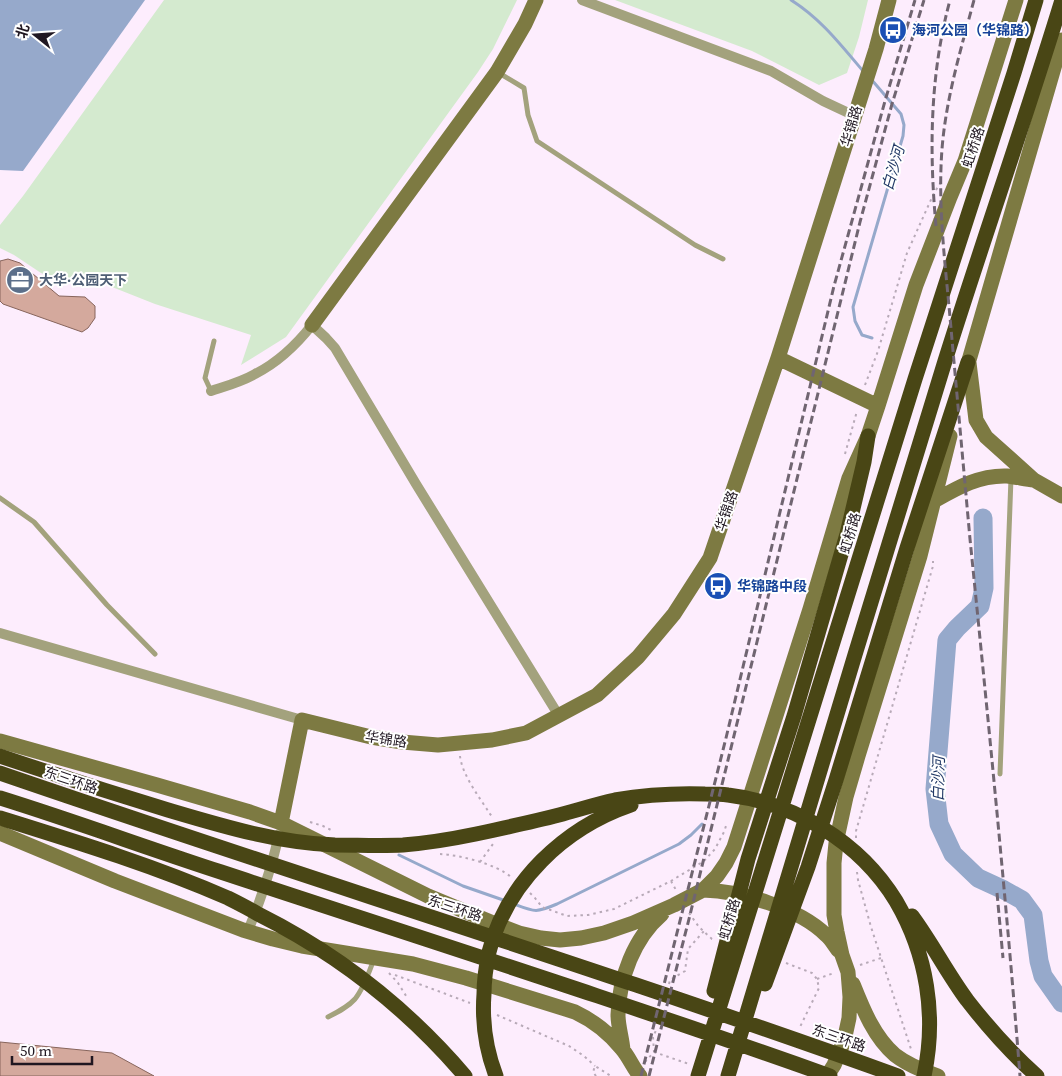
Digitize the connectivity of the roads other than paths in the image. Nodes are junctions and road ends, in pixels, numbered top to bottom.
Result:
1 (536, 0) edge
2 (582, 0) edge
3 (889, 0) edge
4 (1016, 0) edge
5 (1036, 0) edge
6 (1062, 0) edge
7 (1062, 40) edge
8 (497, 72) junction
9 (854, 116) junction
10 (723, 259) dead end
11 (312, 325) junction
12 (214, 341) dead end
13 (778, 358) junction
14 (968, 362) junction
15 (211, 391) joint
16 (878, 406) junction
17 (868, 436) junction
18 (1011, 477) junction
19 (1034, 480) junction
20 (1062, 496) edge
21 (0, 498) edge
22 (934, 501) junction
23 (907, 548) junction
24 (0, 633) edge
25 (155, 654) dead end
26 (559, 716) junction
27 (302, 720) junction
28 (0, 741) edge
29 (0, 756) edge
30 (0, 773) edge
31 (1000, 774) dead end
32 (684, 794) junction
33 (0, 798) edge
34 (0, 818) edge
35 (281, 823) junction
36 (0, 833) edge
37 (886, 885) junction
38 (703, 890) junction
39 (675, 898) junction
40 (248, 931) junction
41 (842, 955) junction
42 (375, 957) junction
43 (846, 970) junction
44 (328, 1017) dead end
45 (623, 1050) junction
46 (641, 1072) edge
47 (921, 1072) edge
48 (465, 1076) edge
49 (496, 1076) edge
50 (696, 1076) edge
51 (728, 1076) edge
52 (828, 1076) edge
53 (898, 1076) edge
54 (938, 1076) edge
55 (1037, 1076) edge

1 - 8 main road
2 - 9 street
3 - 9 main road, 华锦路
4 - 16 main road
5 - 50 highway, 虹桥路
6 - 51 highway
7 - 14 main road
8 - 10 lane
8 - 11 main road
9 - 13 main road, 华锦路
11 - 15 street
11 - 26 street
12 - 15 lane
13 - 16 main road
13 - 26 main road, 华锦路
14 - 19 main road
14 - 22 main road
14 - 23 highway
16 - 17 main road
17 - 38 main road
17 - 50 highway
18 - 19 main road
18 - 22 main road
18 - 31 lane
19 - 20 main road
21 - 25 lane
22 - 23 main road
22 - 41 main road
23 - 51 highway
24 - 27 street
26 - 27 main road, 华锦路
27 - 35 main road
28 - 35 main road
29 - 32 highway
30 - 53 highway, 东三环路
32 - 37 highway
32 - 49 highway
33 - 52 highway
34 - 48 highway
35 - 39 main road
35 - 40 street
36 - 40 main road
37 - 47 highway
37 - 55 highway
38 - 39 main road
38 - 41 main road
39 - 45 main road
40 - 42 main road
41 - 43 main road
42 - 44 lane
42 - 45 main road
43 - 47 main road
43 - 52 main road
45 - 46 main road
47 - 54 main road

